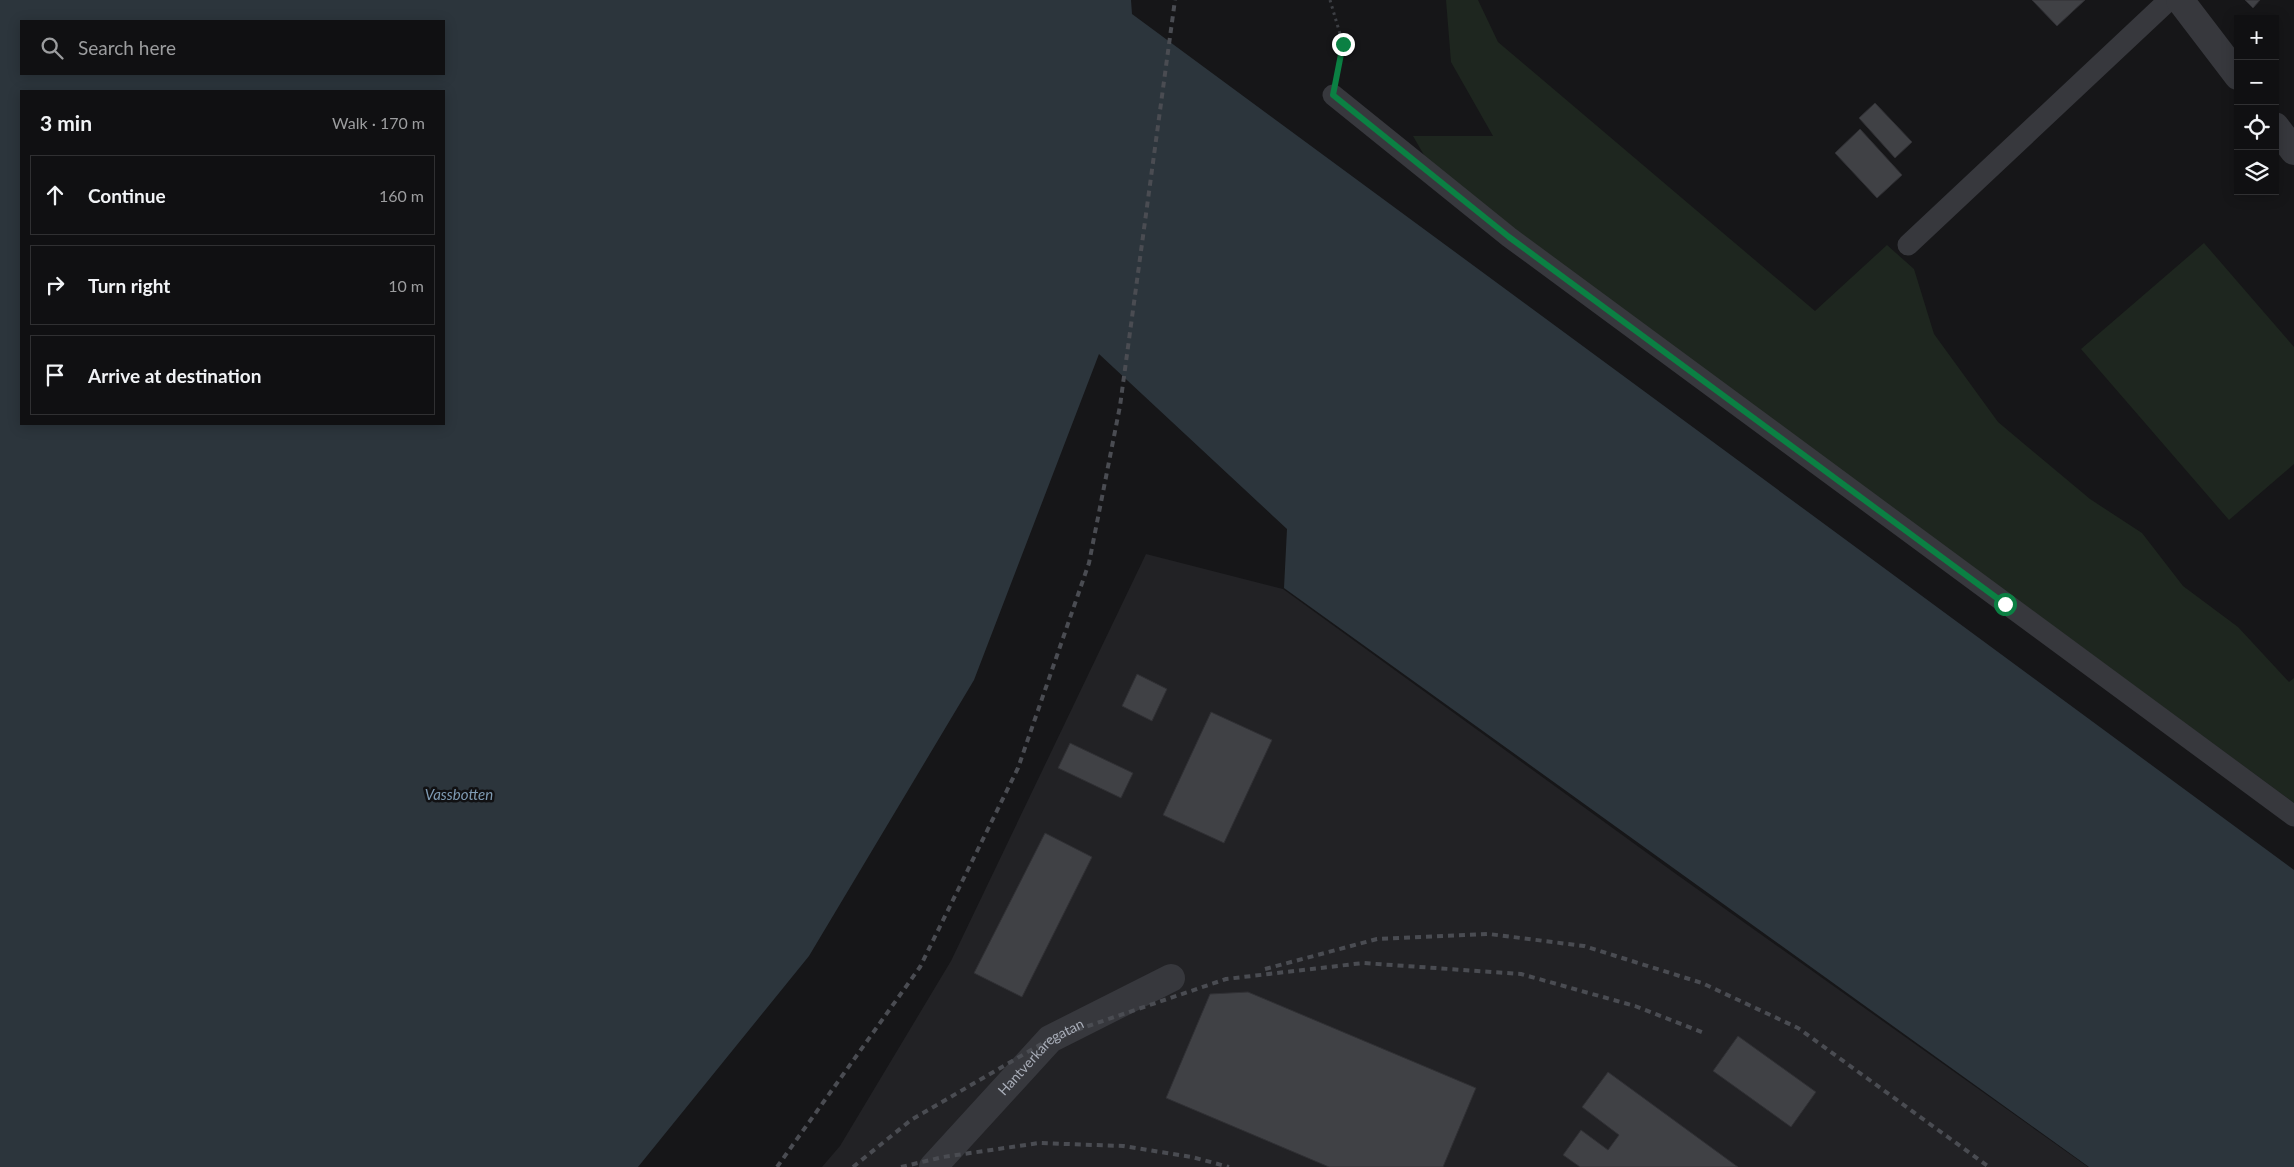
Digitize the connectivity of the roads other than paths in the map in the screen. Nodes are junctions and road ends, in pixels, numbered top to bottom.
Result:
1 (2169, 0) edge
2 (2180, 0) edge
3 (2234, 71) edge
4 (1333, 95) road end
5 (2279, 131) edge
6 (2294, 151) edge
7 (1908, 245) dead end
8 (2294, 816) edge
9 (1171, 978) dead end
10 (933, 1167) edge

1 - 7 lane
2 - 3 street
4 - 8 lane
5 - 6 street
9 - 10 street, Hantverkaregatan

